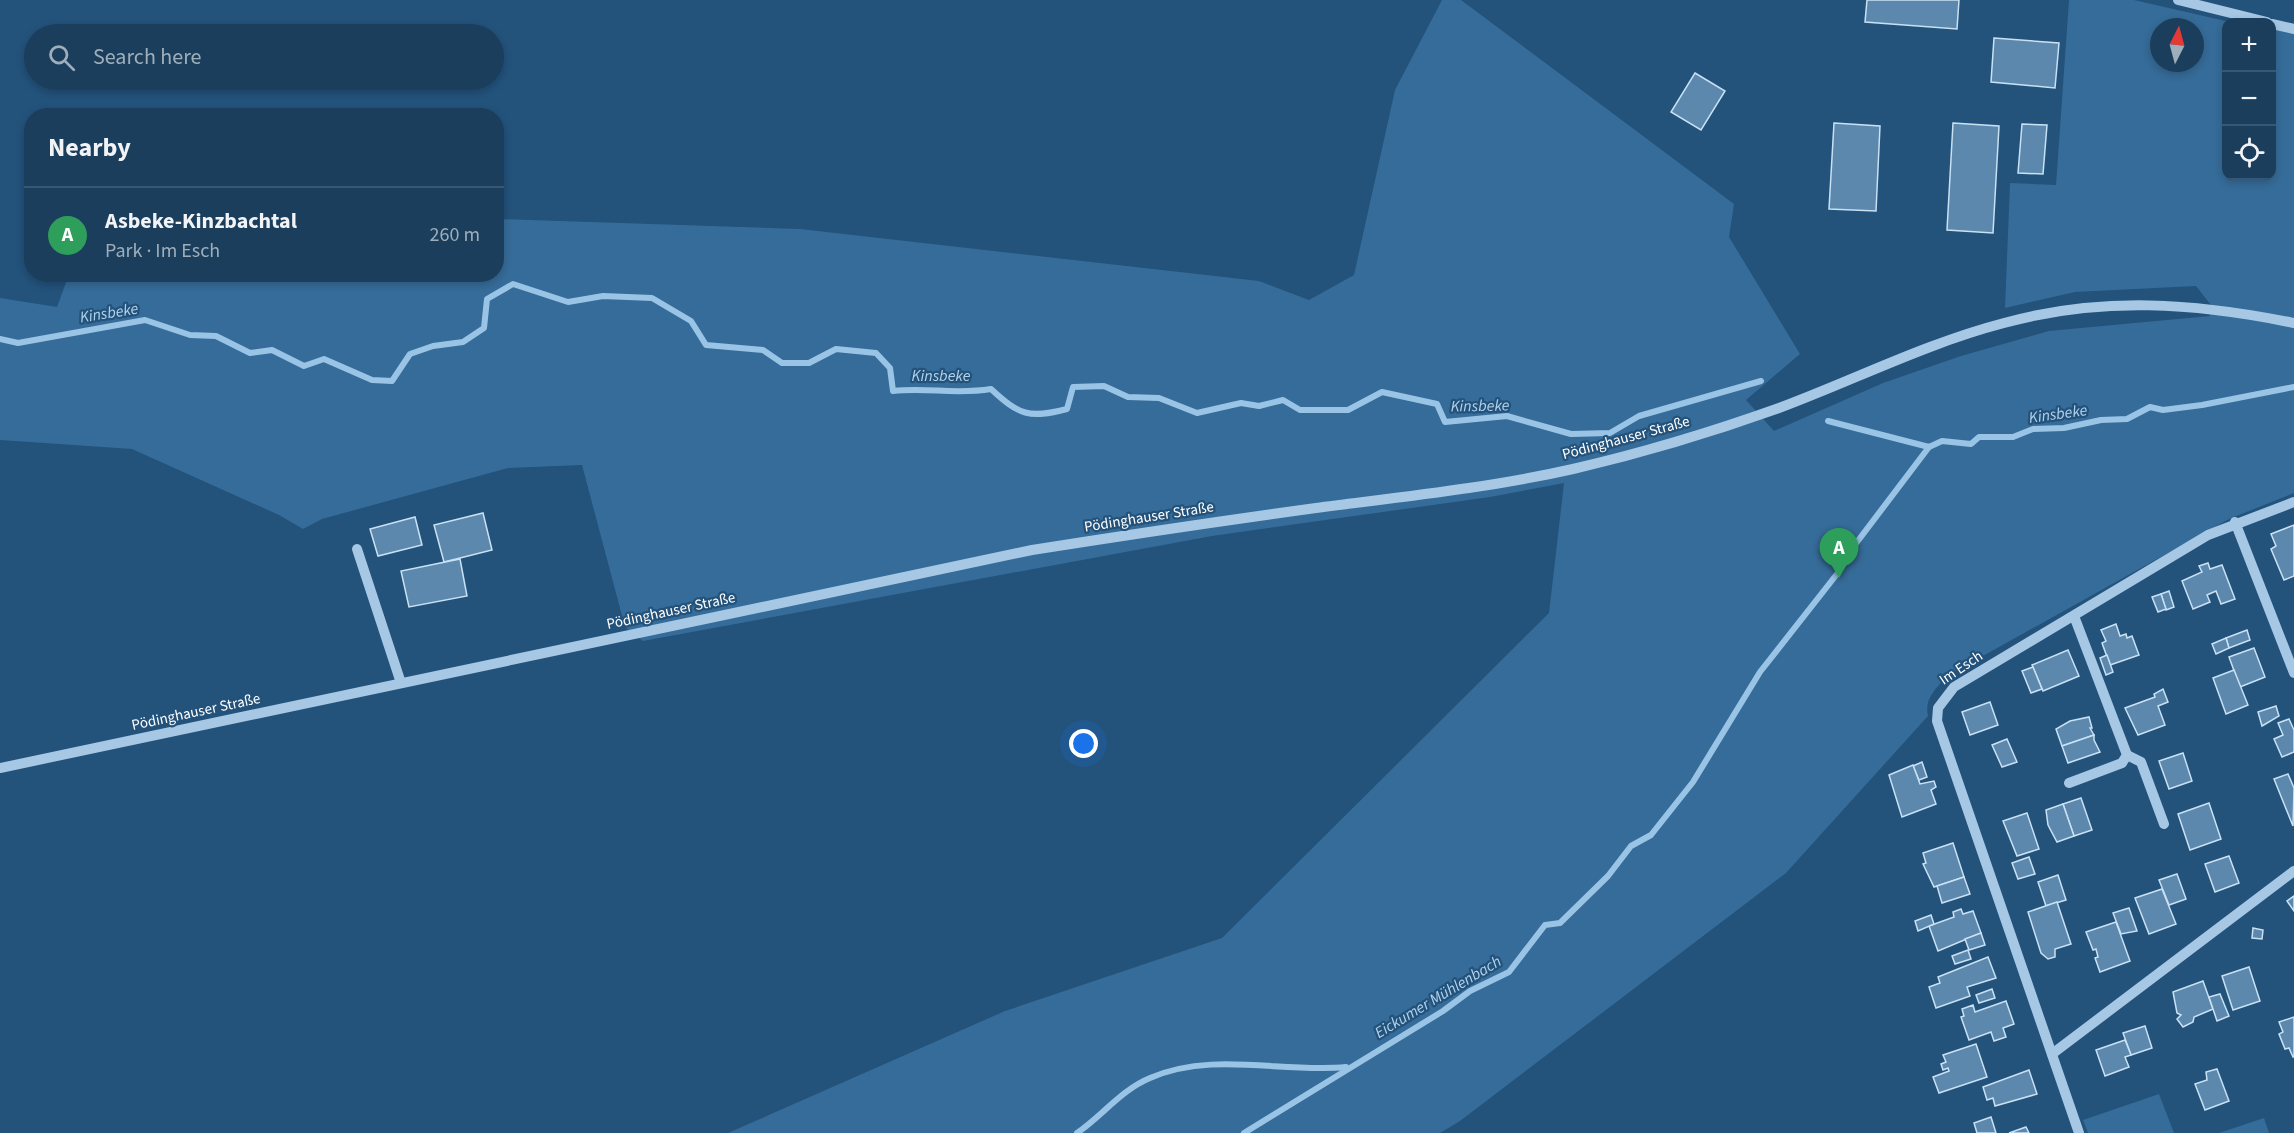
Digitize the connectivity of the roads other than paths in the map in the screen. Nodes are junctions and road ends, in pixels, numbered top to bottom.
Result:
1 (2178, 0) edge
2 (2250, 18) edge
3 (2276, 24) edge
4 (2294, 29) edge
5 (2294, 323) edge
6 (2294, 501) edge
7 (2235, 522) junction
8 (357, 549) dead end
9 (2074, 616) junction
10 (2294, 673) edge
11 (401, 683) junction
12 (2127, 755) junction
13 (0, 768) edge
14 (2069, 783) dead end
15 (2164, 824) dead end
16 (2294, 871) edge
17 (2052, 1054) junction
18 (2079, 1133) edge

1 - 2 street
3 - 4 street
5 - 11 street, Pödinghauser Straße
6 - 7 street, Im Esch
7 - 9 street, Im Esch
7 - 10 street
8 - 11 street
9 - 12 street
9 - 17 street, Im Esch
11 - 13 street, Pödinghauser Straße
12 - 14 street
12 - 15 street
16 - 17 street
17 - 18 street, Im Esch

